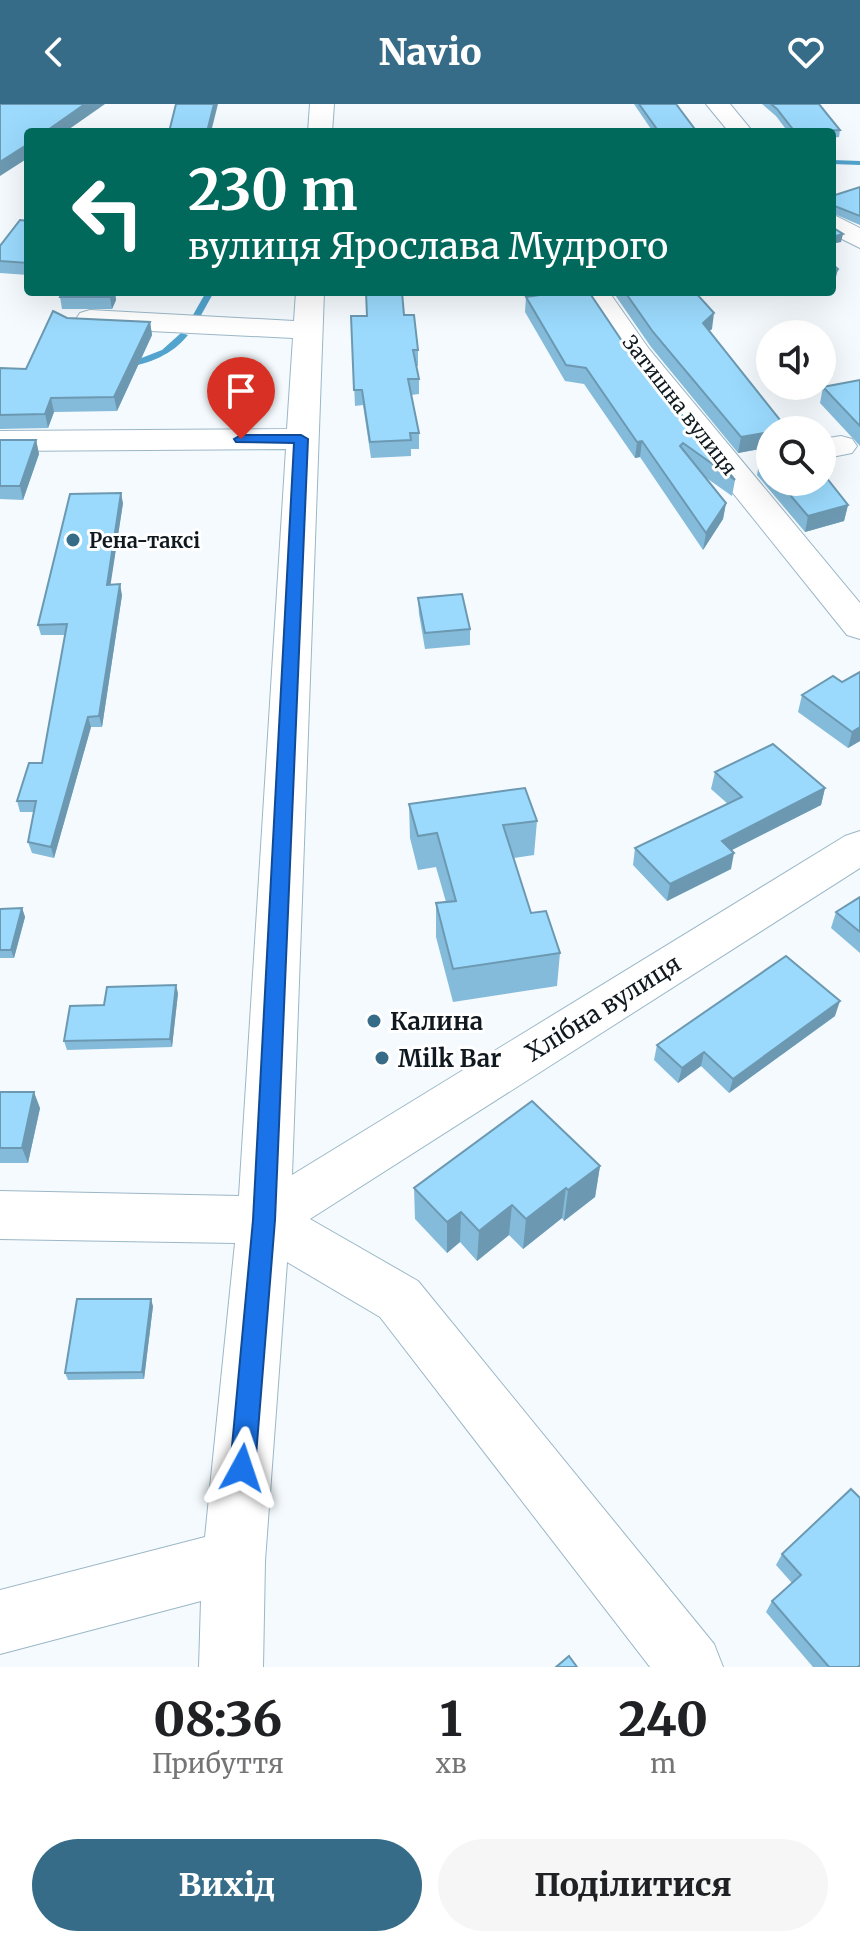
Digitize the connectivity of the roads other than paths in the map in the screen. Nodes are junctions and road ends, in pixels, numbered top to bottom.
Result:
1 (322, 104) edge
2 (718, 104) edge
3 (320, 128) edge
4 (738, 128) edge
5 (836, 225) edge
6 (860, 240) edge
7 (598, 296) edge
8 (309, 311) edge
9 (70, 319) edge
10 (301, 439) junction
11 (0, 441) edge
12 (756, 462) edge
13 (730, 467) junction
14 (860, 627) edge
15 (860, 847) edge
16 (0, 1215) edge
17 (264, 1220) junction
18 (234, 1561) junction
19 (0, 1622) edge
20 (231, 1667) edge
21 (691, 1667) edge

1 - 3 street
2 - 4 street
5 - 6 street
7 - 13 street, Затишна вулиця
8 - 9 street
8 - 10 street
10 - 11 street
10 - 17 street
12 - 13 street
13 - 14 street, Затишна вулиця
15 - 17 street, Хлібна вулиця
16 - 17 street
17 - 18 street
17 - 21 street
18 - 19 street
18 - 20 street

